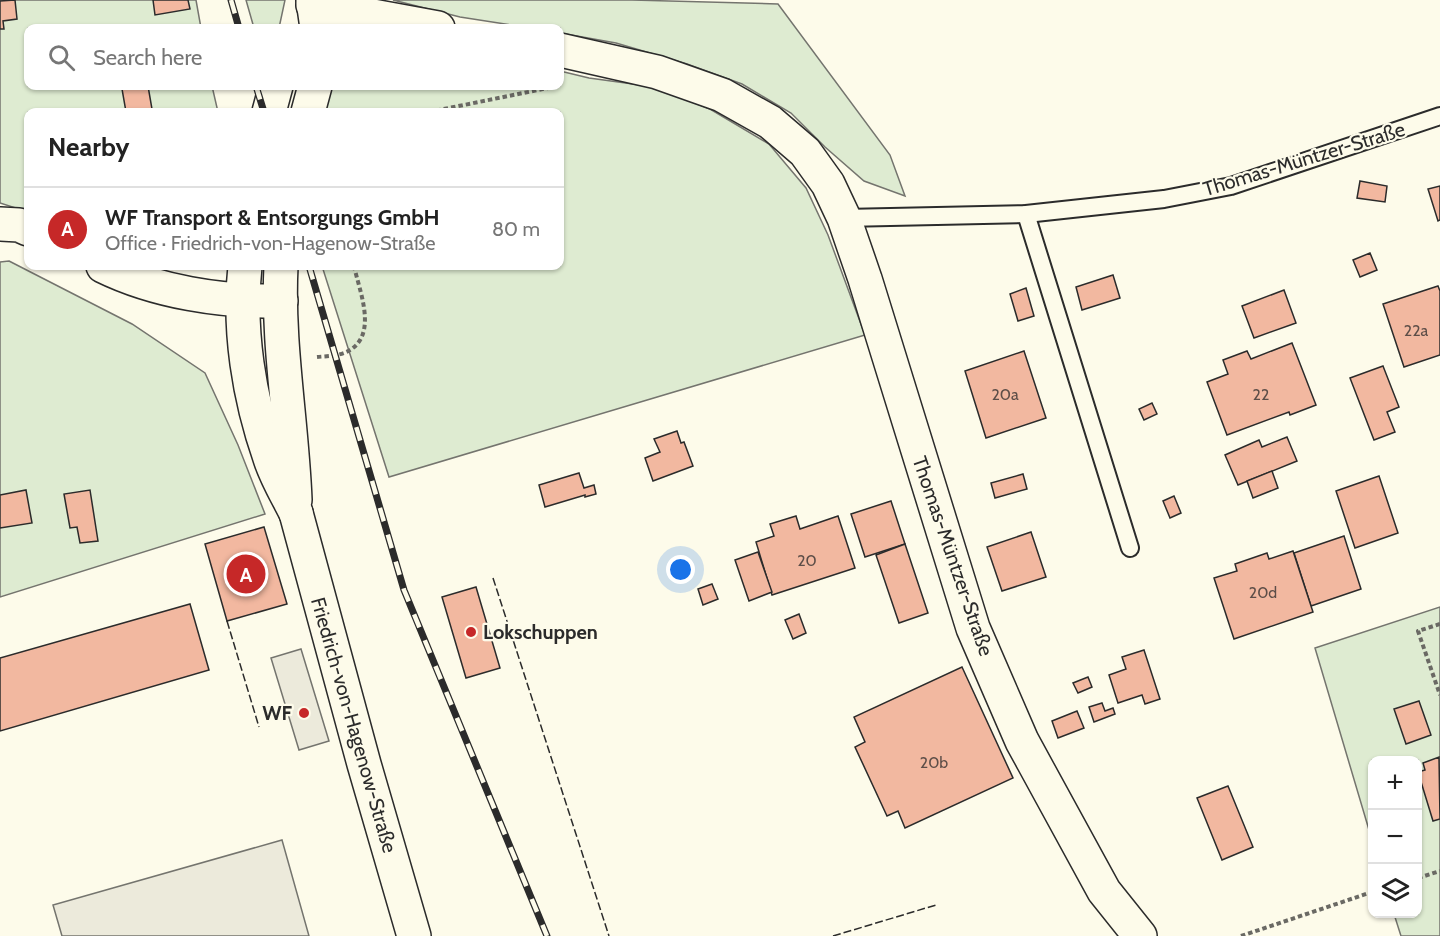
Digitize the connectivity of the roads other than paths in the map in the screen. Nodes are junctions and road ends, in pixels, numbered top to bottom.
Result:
1 (311, 15) edge
2 (399, 24) edge
3 (568, 51) edge
4 (275, 90) edge
5 (314, 90) edge
6 (270, 108) edge
7 (309, 108) edge
8 (1440, 116) edge
9 (1026, 214) junction
10 (844, 218) junction
11 (0, 224) edge
12 (24, 227) edge
13 (113, 270) edge
14 (245, 270) edge
15 (281, 270) edge
16 (243, 300) junction
17 (281, 302) junction
18 (296, 513) junction
19 (1130, 548) dead end
20 (414, 936) edge
21 (1140, 936) edge

1 - 2 street
3 - 10 street, Thomas-Müntzer-Straße
4 - 6 street
5 - 7 street
8 - 9 lane, Thomas-Müntzer-Straße
9 - 10 lane, Thomas-Müntzer-Straße
9 - 19 lane
10 - 21 street, Thomas-Müntzer-Straße
11 - 12 street
13 - 16 street
14 - 16 street, Friedrich-von-Hagenow-Straße
15 - 17 street, Friedrich-von-Hagenow-Straße
16 - 17 street
16 - 18 street, Friedrich-von-Hagenow-Straße
17 - 18 street, Friedrich-von-Hagenow-Straße
18 - 20 street, Friedrich-von-Hagenow-Straße

